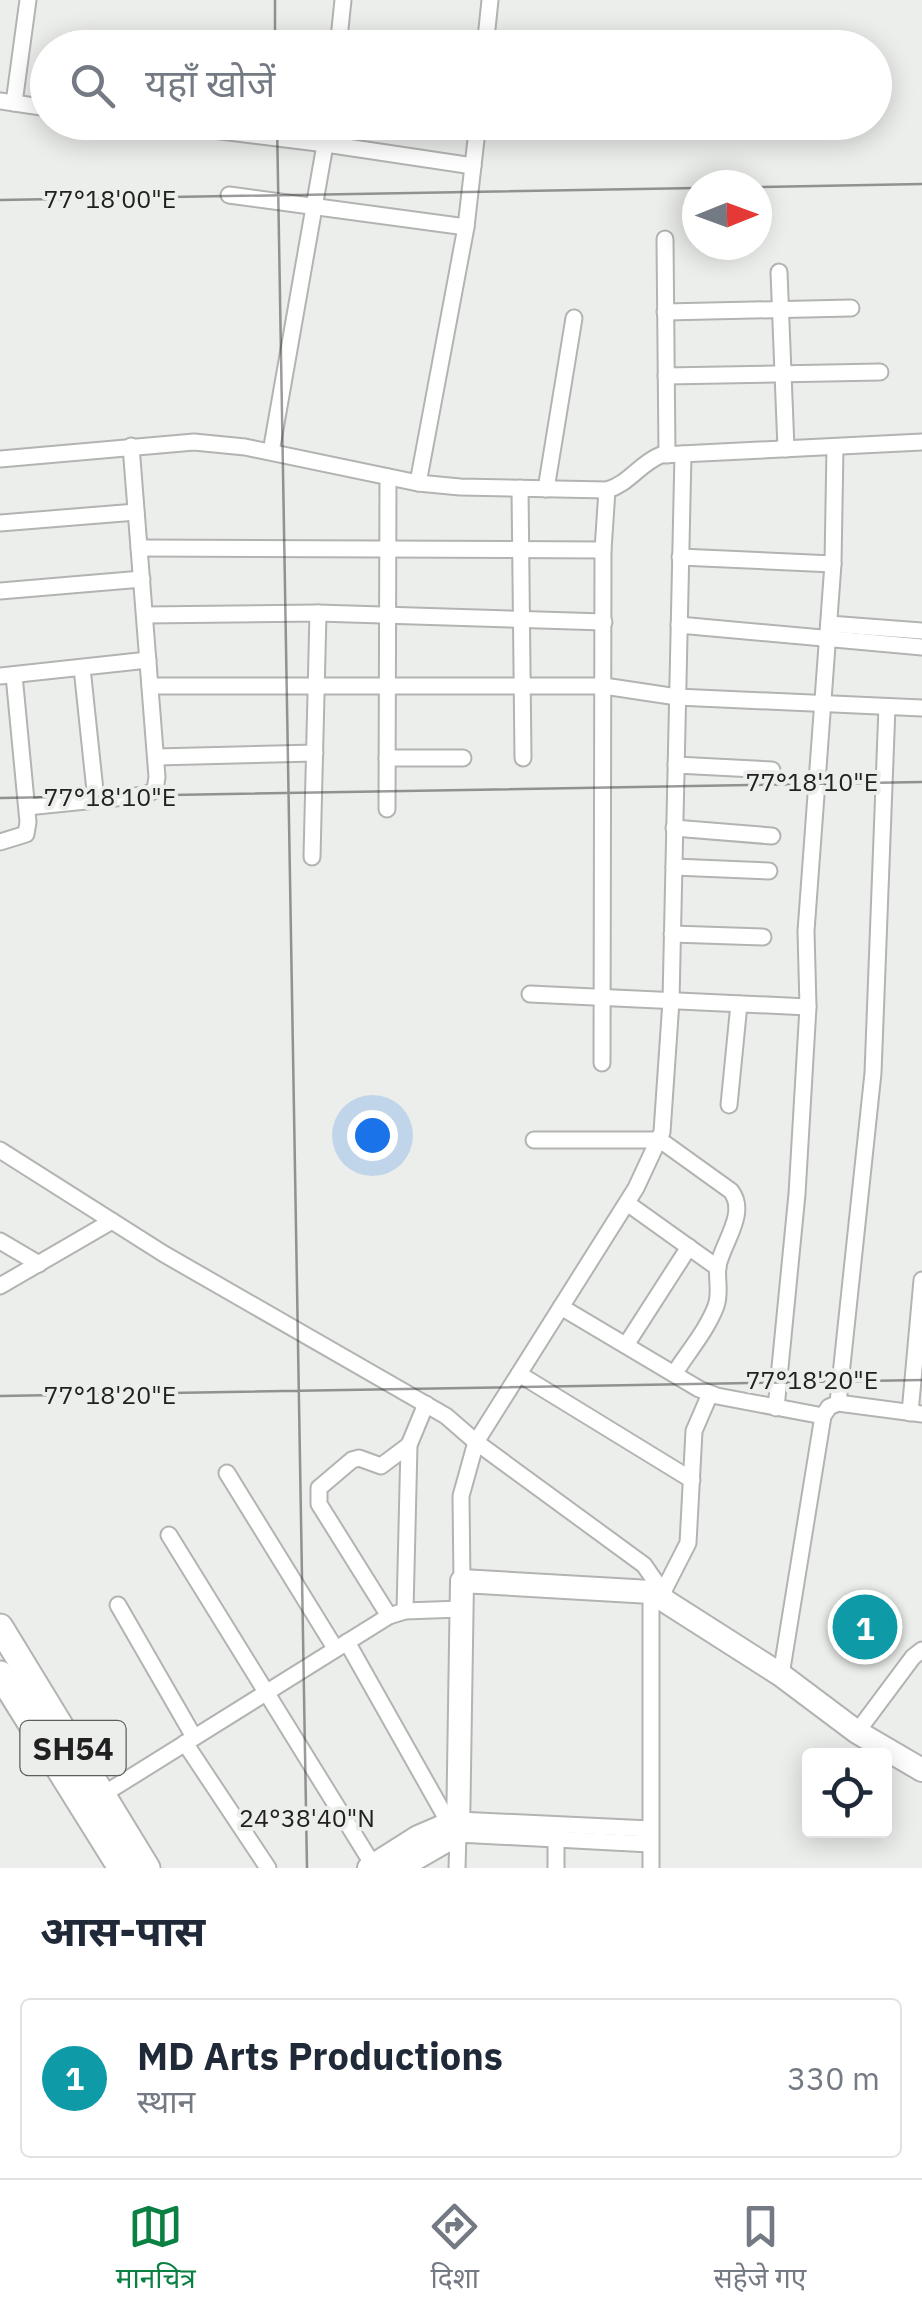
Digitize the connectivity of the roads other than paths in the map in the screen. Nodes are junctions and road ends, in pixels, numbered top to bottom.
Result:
1 (28, 0) edge
2 (344, 0) edge
3 (490, 0) edge
4 (340, 30) edge
5 (487, 30) edge
6 (7, 102) edge
7 (294, 140) edge
8 (326, 140) edge
9 (476, 140) edge
10 (326, 144) junction
11 (473, 166) junction
12 (229, 195) dead end
13 (316, 207) junction
14 (466, 227) junction
15 (664, 240) dead end
16 (779, 272) dead end
17 (781, 308) junction
18 (851, 308) dead end
19 (665, 312) junction
20 (574, 318) dead end
21 (880, 372) dead end
22 (784, 375) junction
23 (666, 376) junction
24 (922, 442) edge
25 (131, 446) junction
26 (836, 447) junction
27 (786, 449) junction
28 (270, 452) junction
29 (675, 454) junction
30 (0, 459) edge
31 (388, 477) junction
32 (418, 483) junction
33 (520, 488) junction
34 (546, 489) junction
35 (608, 490) junction
36 (136, 512) junction
37 (0, 523) edge
38 (388, 547) junction
39 (140, 548) junction
40 (520, 549) junction
41 (603, 550) junction
42 (680, 557) junction
43 (833, 564) junction
44 (142, 579) junction
45 (0, 592) edge
46 (144, 614) junction
47 (318, 614) junction
48 (388, 615) junction
49 (521, 619) junction
50 (604, 622) junction
51 (679, 625) junction
52 (922, 631) edge
53 (828, 632) junction
54 (922, 647) edge
55 (148, 660) junction
56 (82, 668) junction
57 (7, 675) edge
58 (316, 684) junction
59 (388, 684) junction
60 (150, 686) junction
61 (522, 686) junction
62 (604, 686) junction
63 (677, 696) junction
64 (823, 704) junction
65 (887, 707) junction
66 (922, 708) edge
67 (315, 752) junction
68 (156, 757) junction
69 (387, 758) junction
70 (463, 758) dead end
71 (523, 758) dead end
72 (676, 765) junction
73 (772, 770) dead end
74 (96, 800) junction
75 (27, 807) junction
76 (387, 809) dead end
77 (674, 828) junction
78 (772, 836) dead end
79 (0, 842) edge
80 (312, 857) dead end
81 (674, 867) junction
82 (768, 872) dead end
83 (672, 934) junction
84 (763, 937) dead end
85 (530, 994) dead end
86 (604, 998) junction
87 (671, 1001) junction
88 (739, 1004) junction
89 (808, 1007) junction
90 (602, 1063) dead end
91 (729, 1105) dead end
92 (534, 1140) dead end
93 (660, 1140) junction
94 (0, 1150) edge
95 (626, 1203) junction
96 (112, 1221) junction
97 (0, 1241) edge
98 (688, 1247) junction
99 (39, 1264) junction
100 (718, 1268) junction
101 (922, 1280) edge
102 (0, 1286) edge
103 (562, 1306) junction
104 (626, 1345) junction
105 (519, 1374) junction
106 (674, 1374) junction
107 (710, 1394) junction
108 (838, 1403) junction
109 (426, 1404) junction
110 (776, 1408) junction
111 (916, 1414) edge
112 (823, 1416) junction
113 (476, 1442) junction
114 (409, 1445) junction
115 (227, 1473) dead end
116 (692, 1480) junction
117 (168, 1535) dead end
118 (462, 1581) junction
119 (661, 1596) junction
120 (118, 1605) dead end
121 (461, 1608) junction
122 (397, 1614) junction
123 (0, 1627) edge
124 (341, 1645) junction
125 (922, 1650) edge
126 (0, 1674) edge
127 (780, 1675) junction
128 (264, 1693) junction
129 (857, 1732) junction
130 (189, 1740) junction
131 (922, 1770) edge
132 (92, 1801) junction
133 (455, 1826) junction
134 (556, 1832) junction
135 (650, 1837) junction
136 (371, 1867) edge
137 (121, 1868) edge
138 (147, 1868) edge
139 (268, 1868) edge
140 (399, 1868) edge
141 (458, 1868) edge
142 (556, 1868) edge
143 (650, 1868) edge

1 - 6 street
2 - 4 street
3 - 5 street
7 - 10 street
8 - 10 street
9 - 11 street
10 - 11 street
10 - 13 street
11 - 14 street
12 - 13 street
13 - 14 street
13 - 28 street
14 - 32 street
15 - 19 street
16 - 17 street
17 - 18 street
17 - 19 street
17 - 22 street
19 - 23 street
20 - 34 street
21 - 22 street
22 - 23 street
22 - 27 street
23 - 29 street
24 - 26 street
25 - 28 street
25 - 30 street
25 - 36 street
26 - 27 street
26 - 43 street
27 - 29 street
28 - 31 street
29 - 35 street
29 - 42 street
31 - 32 street
31 - 38 street
32 - 33 street
33 - 34 street
33 - 40 street
34 - 35 street
35 - 41 street
36 - 37 street
36 - 39 street
38 - 39 street
38 - 40 street
38 - 48 street
39 - 44 street
40 - 41 street
40 - 49 street
41 - 50 street
42 - 43 street
42 - 51 street
43 - 53 street
44 - 45 street
44 - 46 street
46 - 47 street
46 - 55 street
47 - 48 street
47 - 58 street
48 - 49 street
48 - 59 street
49 - 50 street
49 - 61 street
50 - 62 street
51 - 53 street
51 - 63 street
52 - 53 street
53 - 54 street
53 - 64 street
55 - 56 street
55 - 60 street
56 - 57 street
56 - 74 street
57 - 75 street
58 - 59 street
58 - 60 street
58 - 67 street
59 - 61 street
59 - 69 street
60 - 68 street
61 - 62 street
61 - 71 street
62 - 63 street
62 - 86 street
63 - 64 street
63 - 72 street
64 - 65 street
64 - 89 street
65 - 66 street
65 - 108 street
67 - 68 street
67 - 80 street
68 - 74 street
69 - 70 street
69 - 76 street
72 - 73 street
72 - 77 street
74 - 75 street
75 - 79 street
77 - 78 street
77 - 81 street
81 - 82 street
81 - 83 street
83 - 84 street
83 - 87 street
85 - 86 street
86 - 87 street
86 - 90 street
87 - 88 street
87 - 93 street
88 - 89 street
88 - 91 street
89 - 110 street
92 - 93 street
93 - 95 street
93 - 100 street
94 - 96 street
95 - 98 street
95 - 103 street
96 - 99 street
96 - 109 street
97 - 99 street
98 - 100 street
98 - 104 street
99 - 102 street
100 - 106 street
101 - 111 street
103 - 104 street
103 - 105 street
104 - 106 street
105 - 113 street
105 - 116 street
106 - 107 street
107 - 110 street
107 - 116 street
108 - 111 street
108 - 112 street
109 - 113 street
109 - 114 street
110 - 112 street
112 - 127 street
113 - 118 street
113 - 119 street
114 - 122 street
114 - 122 street
115 - 124 street
116 - 119 street
117 - 128 street
118 - 119 main road
118 - 121 main road
119 - 127 main road
119 - 135 street
120 - 130 street
121 - 122 street
121 - 133 main road
122 - 124 street
123 - 132 main road, SH54
124 - 128 street
124 - 133 street
125 - 129 street
126 - 132 main road, SH54
127 - 129 main road
128 - 130 street
128 - 136 street
129 - 131 main road
130 - 132 street
130 - 139 street
132 - 137 main road, SH54
132 - 138 main road, SH54
133 - 134 street
133 - 136 main road
133 - 140 main road
133 - 141 street
134 - 135 street
134 - 142 street
135 - 143 street

